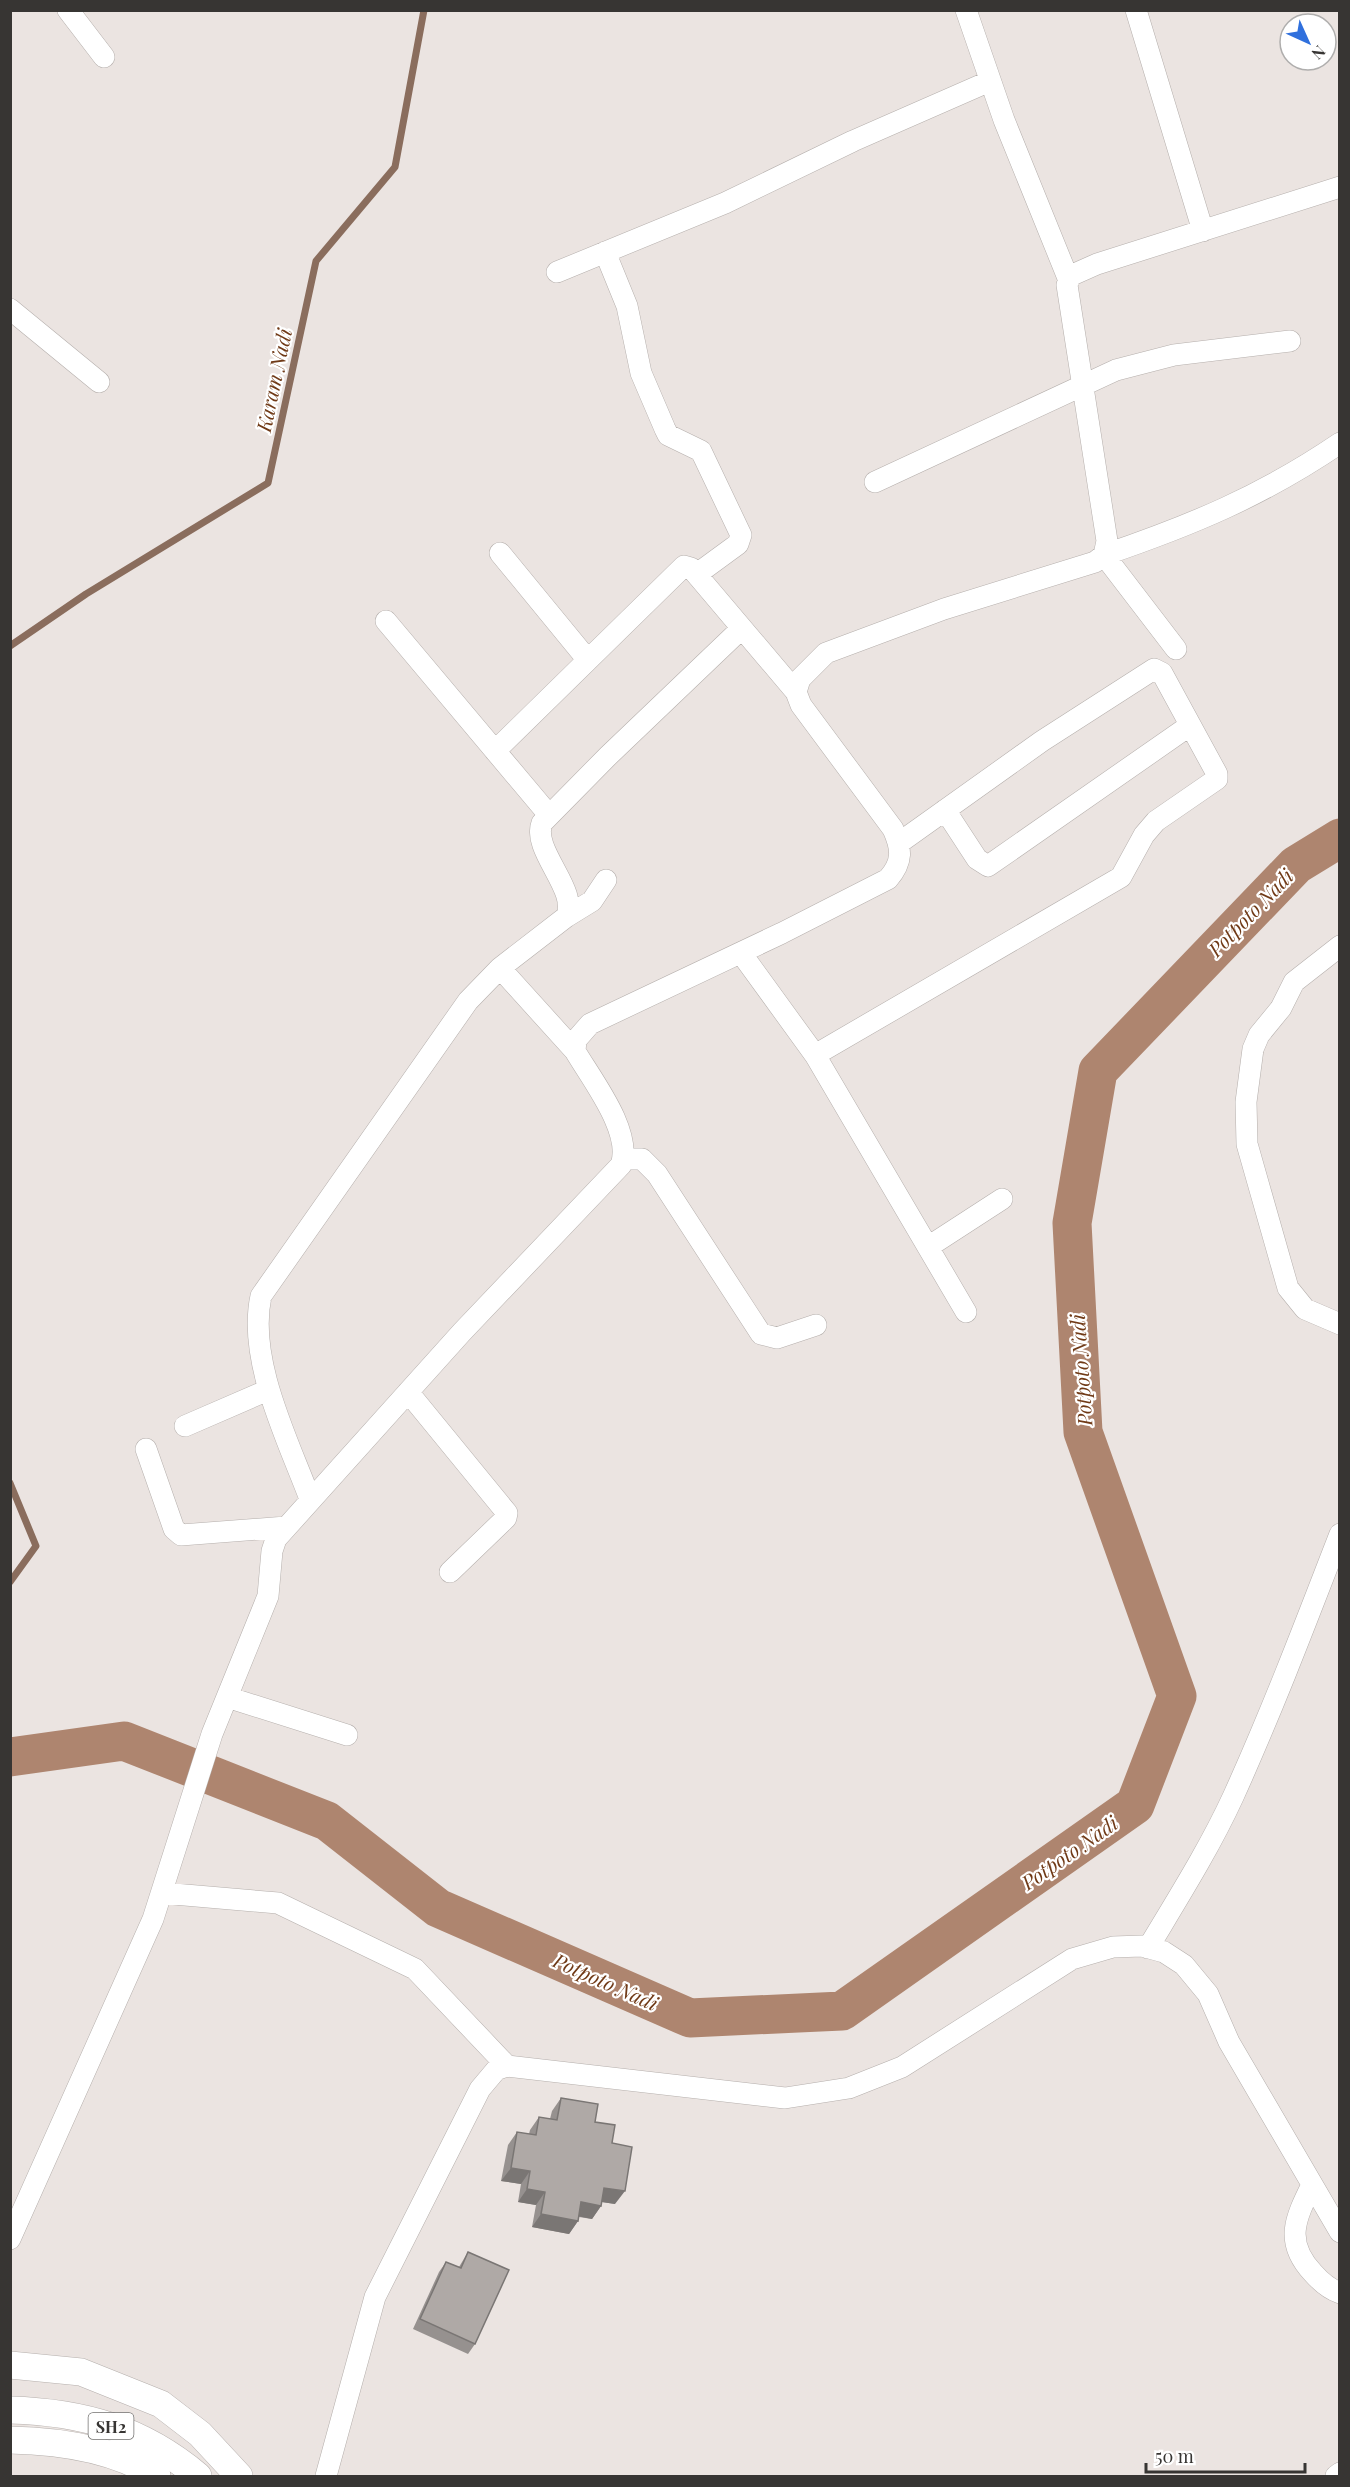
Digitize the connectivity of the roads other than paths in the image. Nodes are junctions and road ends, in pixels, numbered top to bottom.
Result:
1 (68, 10) edge
2 (966, 10) edge
3 (1136, 10) edge
4 (104, 57) dead end
5 (990, 81) junction
6 (1340, 187) edge
7 (1203, 231) junction
8 (605, 252) junction
9 (557, 272) dead end
10 (1068, 278) junction
11 (10, 309) edge
12 (1290, 341) dead end
13 (99, 382) dead end
14 (1082, 387) junction
15 (1340, 443) edge
16 (875, 482) dead end
17 (500, 553) dead end
18 (1104, 555) junction
19 (697, 574) junction
20 (386, 621) dead end
21 (741, 629) junction
22 (1176, 649) dead end
23 (586, 659) junction
24 (796, 692) junction
25 (1192, 718) junction
26 (495, 751) junction
27 (945, 810) junction
28 (549, 815) junction
29 (899, 843) junction
30 (606, 880) dead end
31 (566, 917) junction
32 (1340, 946) edge
33 (741, 953) junction
34 (500, 968) junction
35 (575, 1051) junction
36 (815, 1055) junction
37 (623, 1159) junction
38 (1002, 1199) dead end
39 (928, 1247) junction
40 (966, 1312) dead end
41 (1340, 1323) edge
42 (816, 1325) dead end
43 (268, 1390) junction
44 (408, 1392) junction
45 (185, 1426) dead end
46 (146, 1449) dead end
47 (310, 1499) junction
48 (286, 1527) junction
49 (1340, 1534) edge
50 (450, 1572) dead end
51 (227, 1697) junction
52 (347, 1735) dead end
53 (162, 1893) junction
54 (1148, 1948) junction
55 (507, 2066) junction
56 (1312, 2185) junction
57 (1340, 2232) edge
58 (10, 2239) edge
59 (1340, 2293) edge
60 (15, 2361) edge
61 (10, 2410) edge
62 (10, 2440) edge
63 (1340, 2473) edge
64 (157, 2476) edge
65 (198, 2476) edge
66 (239, 2476) edge
67 (326, 2476) edge
68 (1336, 2476) edge

1 - 4 street
2 - 5 street
3 - 7 street
5 - 8 street
5 - 10 street
6 - 7 street
7 - 10 street
8 - 9 street
8 - 19 street
10 - 14 street
11 - 13 street
12 - 14 street
14 - 16 street
14 - 18 street
15 - 18 street
17 - 23 street
18 - 22 street
18 - 24 street
19 - 21 street
19 - 23 street
20 - 26 street
21 - 24 street
21 - 28 street
23 - 26 street
24 - 29 street
25 - 27 street
25 - 27 street
25 - 36 street
26 - 28 street
27 - 29 street
28 - 31 street
29 - 33 street
30 - 31 street
31 - 34 street
32 - 41 street
33 - 35 street
33 - 36 street
34 - 35 street
34 - 43 street
35 - 37 street
36 - 39 street
37 - 42 street
37 - 44 street
38 - 39 street
39 - 40 street
43 - 45 street
43 - 47 street
44 - 47 street
44 - 50 street
46 - 48 street
47 - 48 street
48 - 51 street
49 - 54 street
51 - 52 street
51 - 53 street
53 - 55 street
53 - 58 street
54 - 55 street
54 - 56 street
55 - 67 street
56 - 57 street
56 - 59 street
60 - 66 main road
61 - 65 main road, SH2
62 - 64 main road, SH2
63 - 68 street

